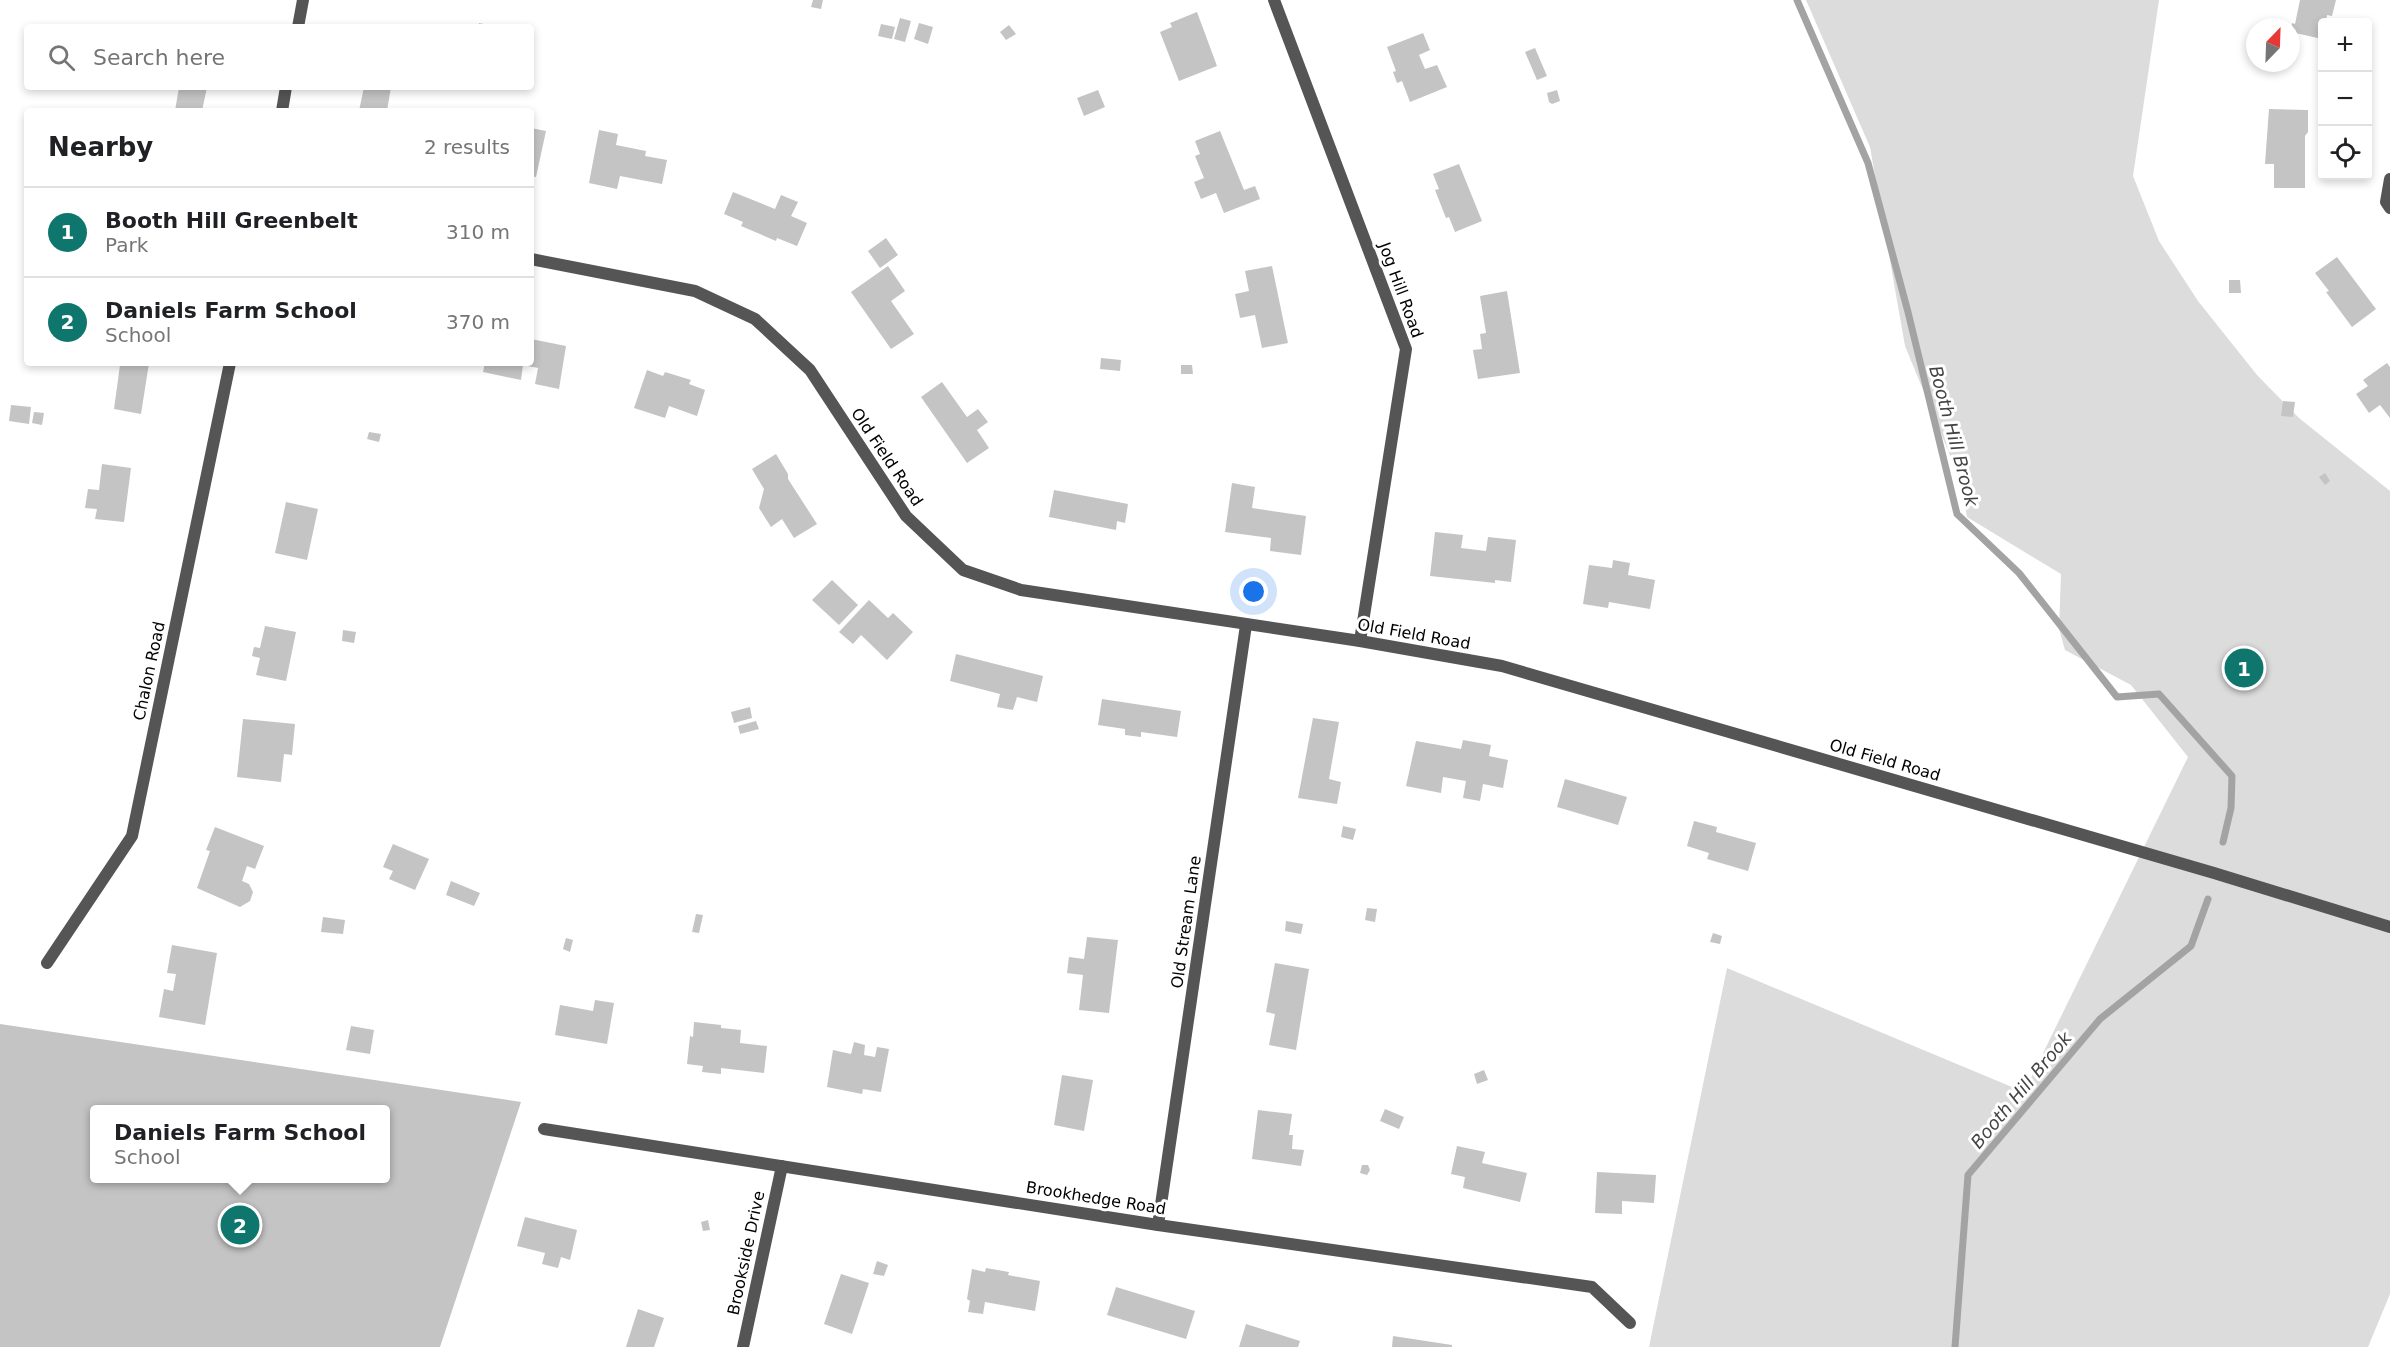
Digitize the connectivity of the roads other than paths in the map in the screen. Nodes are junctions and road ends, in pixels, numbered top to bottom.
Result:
1 (303, 0) edge
2 (1274, 0) edge
3 (299, 24) edge
4 (286, 90) edge
5 (282, 108) edge
6 (2390, 179) edge
7 (2390, 208) edge
8 (534, 260) edge
9 (229, 366) edge
10 (1246, 625) junction
11 (1360, 641) junction
12 (2390, 927) edge
13 (46, 963) dead end
14 (544, 1129) dead end
15 (782, 1166) junction
16 (1158, 1225) junction
17 (1630, 1323) dead end
18 (743, 1347) edge

1 - 3 street
2 - 11 street, Jog Hill Road
4 - 5 street
6 - 7 street
8 - 10 street, Old Field Road
9 - 13 street, Chalon Road
10 - 11 street, Old Field Road
10 - 16 street, Old Stream Lane
11 - 12 street, Old Field Road
14 - 15 street, Brookhedge Road
15 - 16 street, Brookhedge Road
15 - 18 street, Brookside Drive
16 - 17 street, Brookhedge Road

